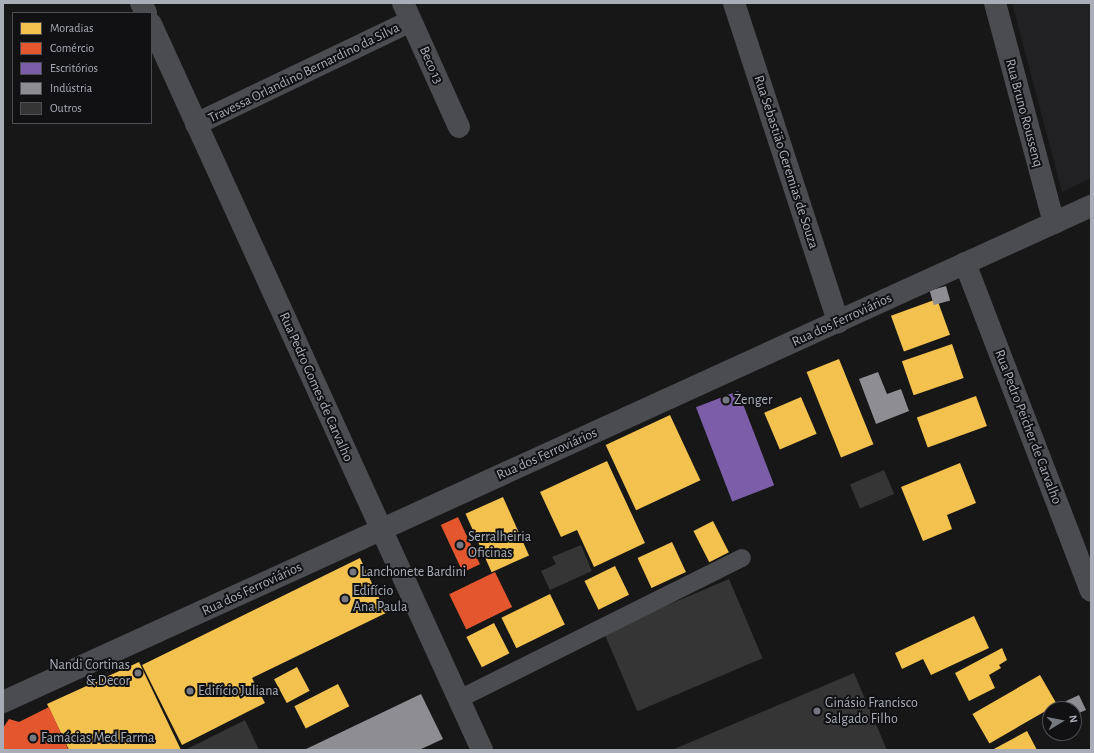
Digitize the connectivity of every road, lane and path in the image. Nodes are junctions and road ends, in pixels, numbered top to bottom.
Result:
1 (141, 3) edge
2 (734, 3) edge
3 (995, 3) edge
4 (146, 12) edge
5 (407, 12) edge
6 (152, 26) edge
7 (196, 124) junction
8 (459, 127) dead end
9 (1091, 206) edge
10 (1054, 223) junction
11 (965, 263) junction
12 (838, 322) junction
13 (381, 530) junction
14 (742, 558) dead end
15 (1091, 592) edge
16 (458, 699) junction
17 (3, 702) edge
18 (482, 750) edge

1 - 4 street
2 - 12 street, Rua Sebastião Geremias de Souza
3 - 10 street, Rua Bruno Roussenq
5 - 7 street, Travessa Orlandino Bernardino da Silva
5 - 8 street, Beco 13
6 - 7 street, Rua Pedro Gomes de Carvalho
7 - 13 street, Rua Pedro Gomes de Carvalho
9 - 10 street, Rua dos Ferroviários
10 - 11 street, Rua dos Ferroviários
11 - 12 street, Rua dos Ferroviários
11 - 15 street, Rua Pedro Peicher de Carvalho
12 - 13 street, Rua dos Ferroviários
13 - 16 street, Rua Pedro Gomes de Carvalho
13 - 17 street, Rua dos Ferroviários
14 - 16 lane
16 - 18 street, Rua Pedro Gomes de Carvalho

